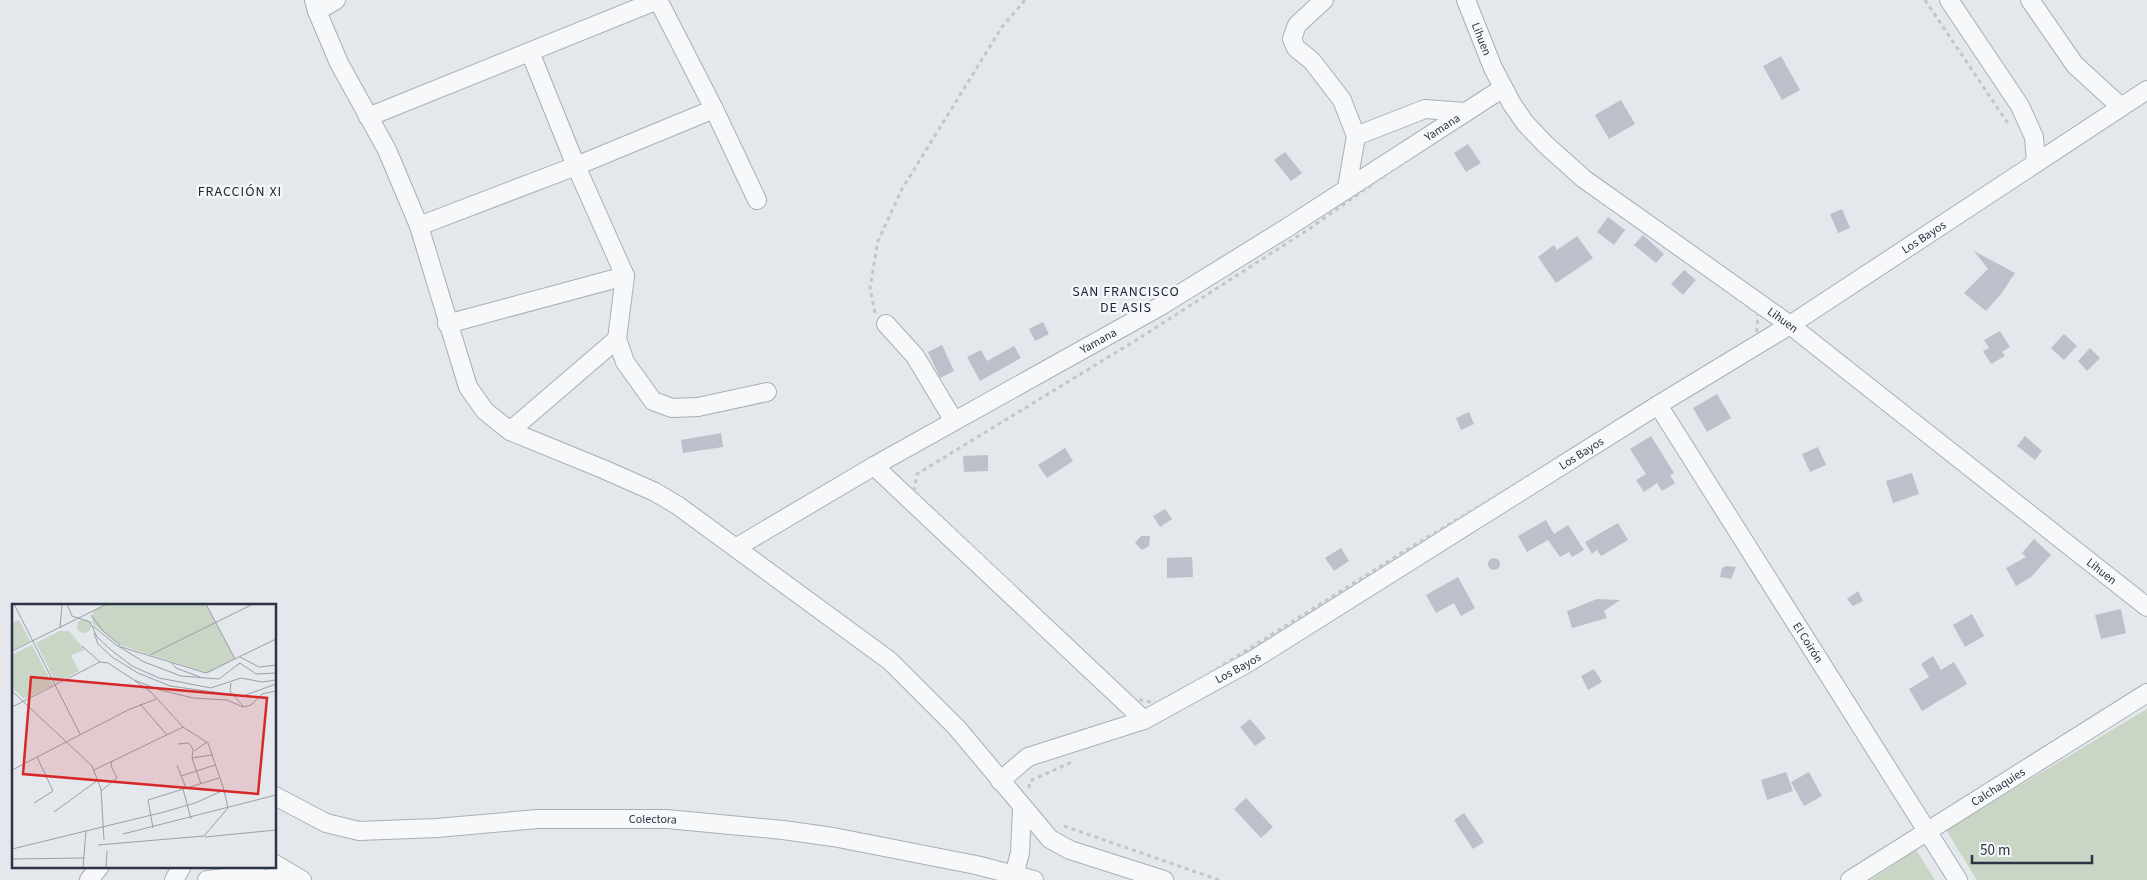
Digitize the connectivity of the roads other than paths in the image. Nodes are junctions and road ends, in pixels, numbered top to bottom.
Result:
1 (336, 0) edge
2 (658, 0) edge
3 (1324, 0) edge
4 (1466, 0) edge
5 (1949, 0) edge
6 (2030, 0) edge
7 (315, 6) edge
8 (530, 52) junction
9 (1503, 88) junction
10 (2147, 90) edge
11 (2121, 107) junction
12 (714, 108) junction
13 (1465, 112) junction
14 (368, 117) junction
15 (1356, 136) junction
16 (2036, 162) junction
17 (576, 166) junction
18 (1347, 188) junction
19 (757, 200) dead end
20 (418, 226) junction
21 (625, 276) junction
22 (447, 324) junction
23 (886, 324) road end
24 (1790, 325) junction
25 (617, 339) junction
26 (767, 392) dead end
27 (1658, 405) junction
28 (954, 421) junction
29 (510, 431) junction
30 (874, 466) junction
31 (737, 547) junction
32 (2147, 607) edge
33 (2147, 693) edge
34 (1144, 720) junction
35 (1000, 781) junction
36 (276, 797) edge
37 (1025, 800) junction
38 (1928, 832) junction
39 (276, 865) edge
40 (98, 868) edge
41 (181, 868) edge
42 (1014, 875) junction
43 (89, 880) edge
44 (174, 880) edge
45 (207, 880) edge
46 (277, 880) edge
47 (302, 880) edge
48 (1034, 880) edge
49 (1164, 880) edge
50 (1850, 880) edge
51 (1958, 880) edge

1 - 7 street
2 - 8 street
2 - 12 street
3 - 15 street
4 - 9 street, Lihuen
5 - 16 street
6 - 11 street
7 - 14 street
8 - 14 street
8 - 17 street
9 - 13 street, Yamana
9 - 24 street, Lihuen
10 - 11 street, Los Bayos
11 - 16 street, Los Bayos
12 - 17 street
12 - 19 street
13 - 15 street
13 - 18 street, Yamana
14 - 20 street
15 - 18 street
16 - 24 street, Los Bayos
17 - 20 street
17 - 21 street
18 - 28 street, Yamana
20 - 22 street
21 - 22 street
21 - 25 street
22 - 29 street
23 - 28 street
24 - 27 street, Los Bayos
24 - 32 street, Lihuen
25 - 26 street
25 - 29 street
27 - 34 street, Los Bayos
27 - 38 street, El Coirón
28 - 30 street, Yamana
29 - 31 street
30 - 31 street, Yamana
30 - 34 street
31 - 35 street
33 - 38 street, Calchaquies
34 - 35 street, Los Bayos
35 - 37 street
36 - 42 street, Colectora
37 - 42 street
37 - 49 street
38 - 50 street, Calchaquies
38 - 51 street, El Coirón
39 - 47 street
40 - 43 street
41 - 44 street
42 - 48 street, Colectora
45 - 46 street

